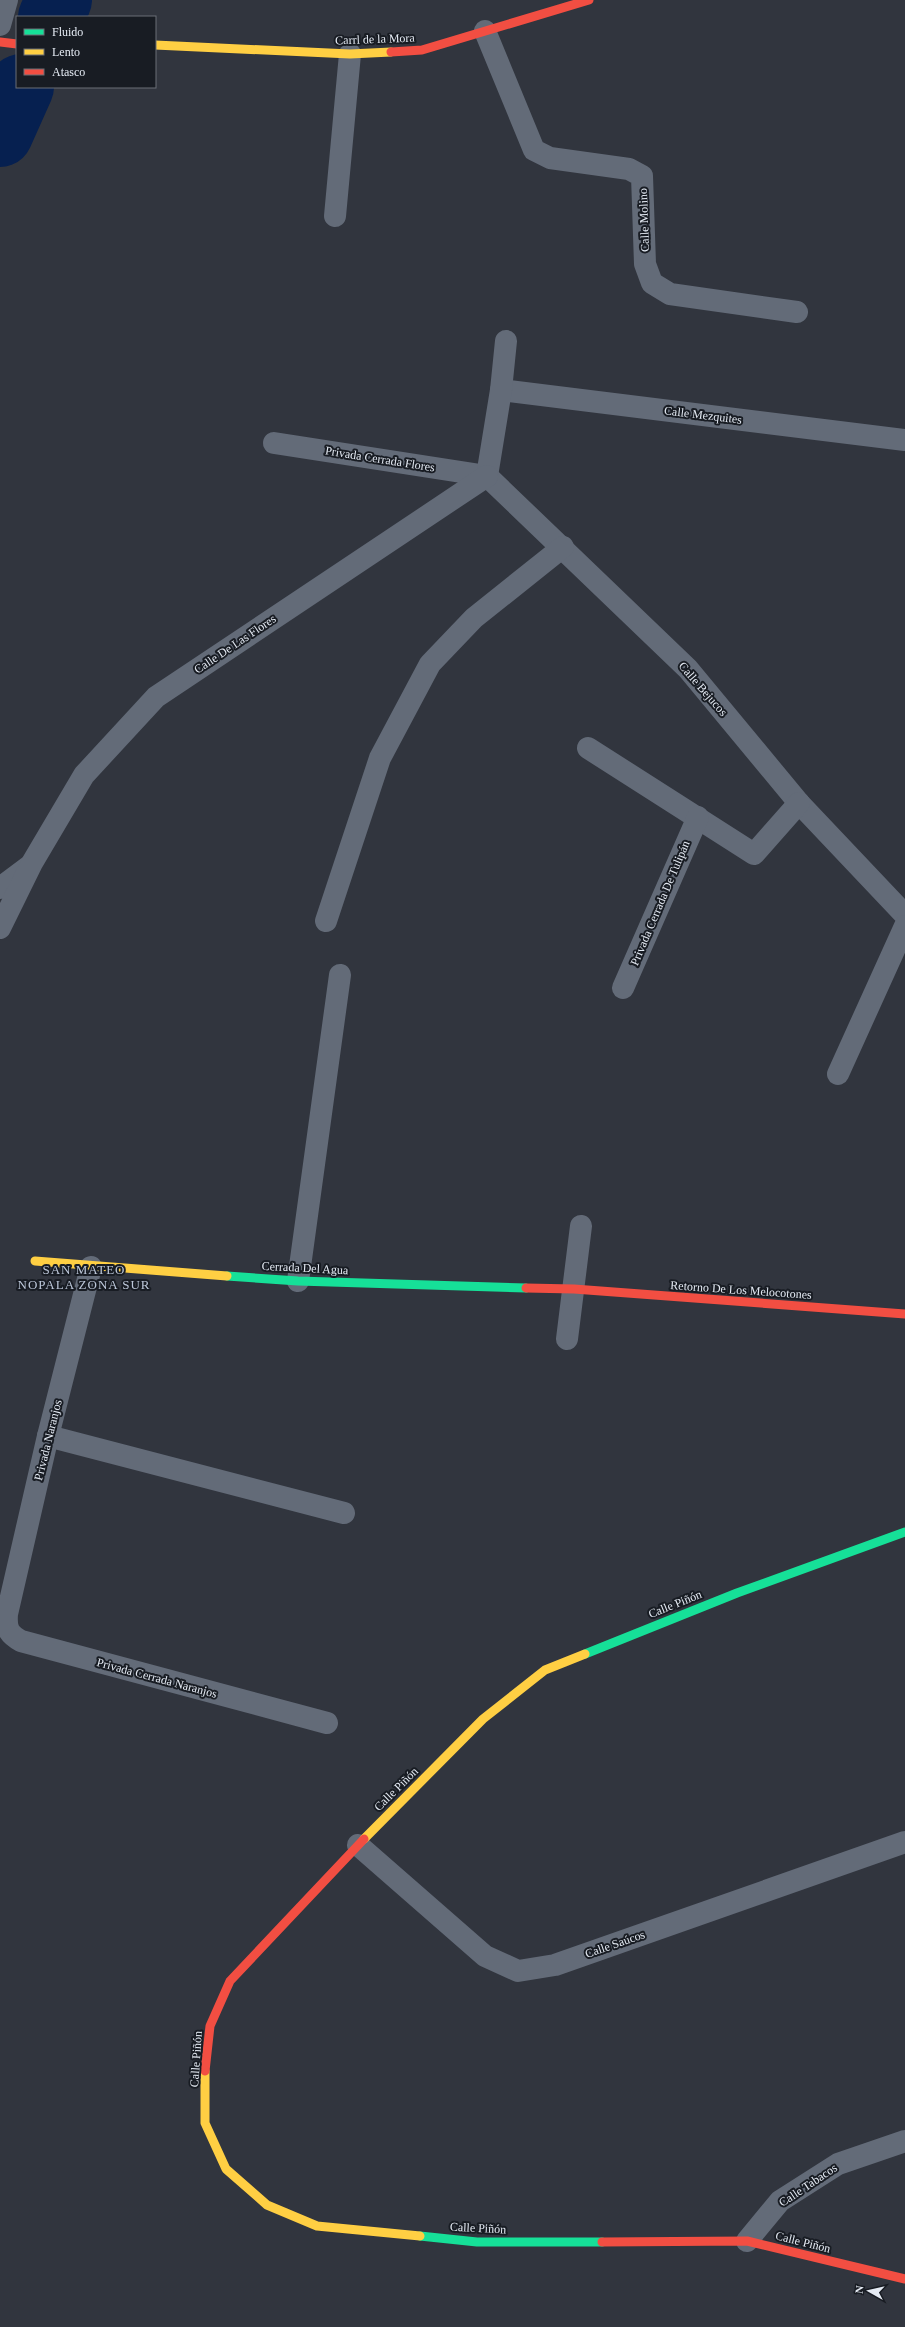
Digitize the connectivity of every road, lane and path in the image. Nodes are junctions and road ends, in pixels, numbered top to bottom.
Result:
1 (7, 0) edge
2 (589, 0) edge
3 (0, 25) edge
4 (485, 31) junction
5 (0, 42) edge
6 (16, 44) edge
7 (156, 45) edge
8 (350, 54) junction
9 (335, 216) dead end
10 (798, 312) dead end
11 (506, 341) dead end
12 (501, 390) junction
13 (905, 440) edge
14 (274, 443) dead end
15 (487, 476) junction
16 (563, 547) junction
17 (588, 748) dead end
18 (799, 803) junction
19 (698, 817) junction
20 (32, 863) junction
21 (0, 888) edge
22 (905, 915) edge
23 (326, 921) dead end
24 (905, 926) edge
25 (0, 928) edge
26 (340, 975) dead end
27 (623, 988) dead end
28 (838, 1074) dead end
29 (581, 1226) dead end
30 (35, 1261) dead end
31 (91, 1267) junction
32 (298, 1281) junction
33 (574, 1289) junction
34 (905, 1314) edge
35 (567, 1339) dead end
36 (48, 1436) junction
37 (344, 1513) dead end
38 (905, 1532) edge
39 (6, 1614) joint
40 (327, 1723) dead end
41 (905, 1842) edge
42 (358, 1845) junction
43 (905, 2141) edge
44 (747, 2241) junction
45 (905, 2280) edge

1 - 3 street
2 - 4 street, Carrl de la Mora
4 - 8 street, Carrl de la Mora
4 - 10 street, Calle Molino
5 - 6 street
7 - 8 street, Carrl de la Mora
8 - 9 street
11 - 12 street
12 - 13 street, Calle Mezquites
12 - 15 street
14 - 15 street, Privada Cerrada Flores
15 - 16 street, Calle Bejucos
15 - 20 street, Calle De Las Flores
16 - 18 street, Calle Bejucos
16 - 23 street
17 - 19 street
18 - 19 street
18 - 22 street, Calle Bejucos
19 - 27 street, Privada Cerrada De Tulipán
20 - 21 street
20 - 25 street, Calle De Las Flores
24 - 28 street
26 - 32 street
29 - 33 street
30 - 31 street, Cerrada Del Agua
31 - 32 street, Cerrada Del Agua
31 - 36 street, Privada Naranjos
32 - 33 street, Cerrada Del Agua
33 - 34 street, Retorno De Los Melocotones
33 - 35 street
36 - 37 street
36 - 39 street, Privada Naranjos
38 - 42 street, Calle Piñón
39 - 40 street, Privada Cerrada Naranjos
41 - 42 street, Calle Saúcos
42 - 44 street, Calle Piñón
43 - 44 street, Calle Tabacos
44 - 45 street, Calle Piñón

